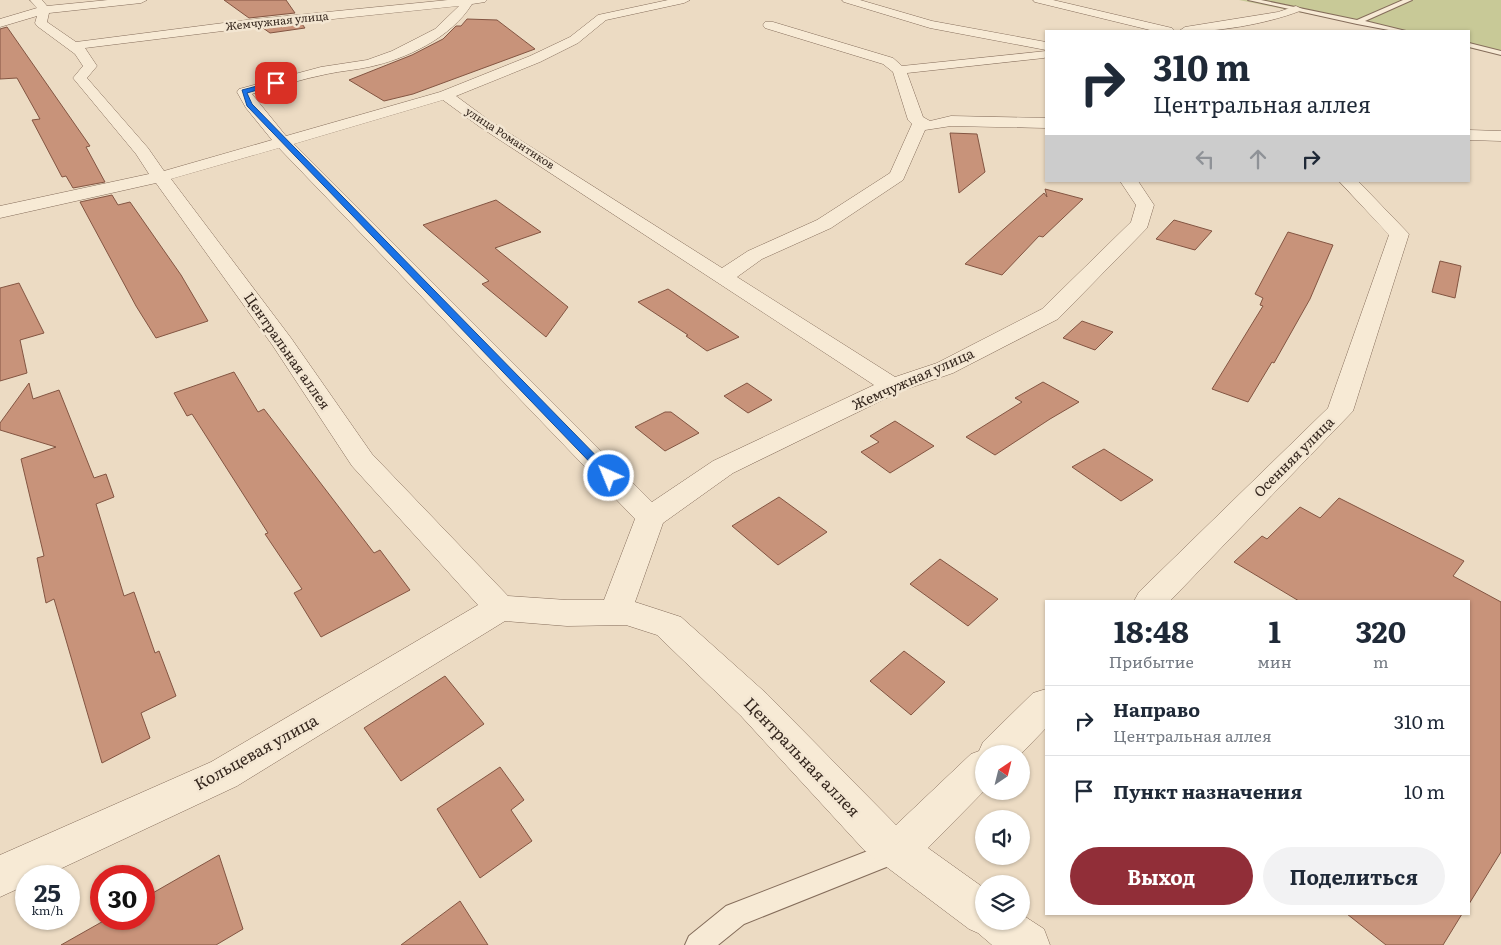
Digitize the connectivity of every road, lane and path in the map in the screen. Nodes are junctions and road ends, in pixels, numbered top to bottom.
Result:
1 (141, 0) edge
2 (684, 0) edge
3 (848, 0) edge
4 (1039, 0) edge
5 (1251, 0) edge
6 (1410, 0) edge
7 (474, 1) edge
8 (40, 5) edge
9 (1296, 9) junction
10 (1357, 22) junction
11 (0, 23) edge
12 (769, 25) dead end
13 (1164, 30) edge
14 (1191, 30) edge
15 (1398, 30) edge
16 (73, 46) junction
17 (1045, 46) edge
18 (1470, 46) edge
19 (1501, 52) edge
20 (1045, 54) edge
21 (899, 70) junction
22 (445, 95) junction
23 (921, 122) junction
24 (1045, 124) edge
25 (1470, 135) edge
26 (1501, 136) edge
27 (282, 141) junction
28 (160, 177) junction
29 (1130, 182) edge
30 (1349, 182) edge
31 (0, 212) edge
32 (724, 276) junction
33 (892, 386) junction
34 (650, 517) junction
35 (1151, 600) edge
36 (500, 608) junction
37 (616, 612) junction
38 (1045, 705) edge
39 (1005, 745) edge
40 (975, 775) edge
41 (897, 851) junction
42 (0, 876) edge
43 (975, 907) edge
44 (1007, 930) edge
45 (698, 945) edge
46 (1028, 945) edge

1 - 8 street
2 - 22 street, улица Романтиков
3 - 17 street
4 - 13 street
5 - 9 lane
6 - 10 lane
7 - 16 street, Жемчужная улица
7 - 27 street
8 - 11 street
8 - 16 street, Центральная аллея
9 - 10 lane
9 - 14 street
10 - 15 lane
12 - 21 street
16 - 28 street, Центральная аллея
18 - 19 lane
20 - 21 street
21 - 23 street
22 - 27 street
22 - 32 street, улица Романтиков
23 - 24 street
23 - 32 street
25 - 26 street
27 - 28 street
27 - 34 street
28 - 31 street
28 - 36 street, Центральная аллея
29 - 33 street, Жемчужная улица
30 - 35 street, Осенняя улица
32 - 33 street, улица Романтиков
33 - 34 street, Жемчужная улица
34 - 37 street
36 - 37 street, Центральная аллея
36 - 42 street, Кольцевая улица
37 - 41 street, Центральная аллея
38 - 39 street
40 - 41 street
41 - 43 street, Центральная аллея
41 - 45 lane
44 - 46 street

